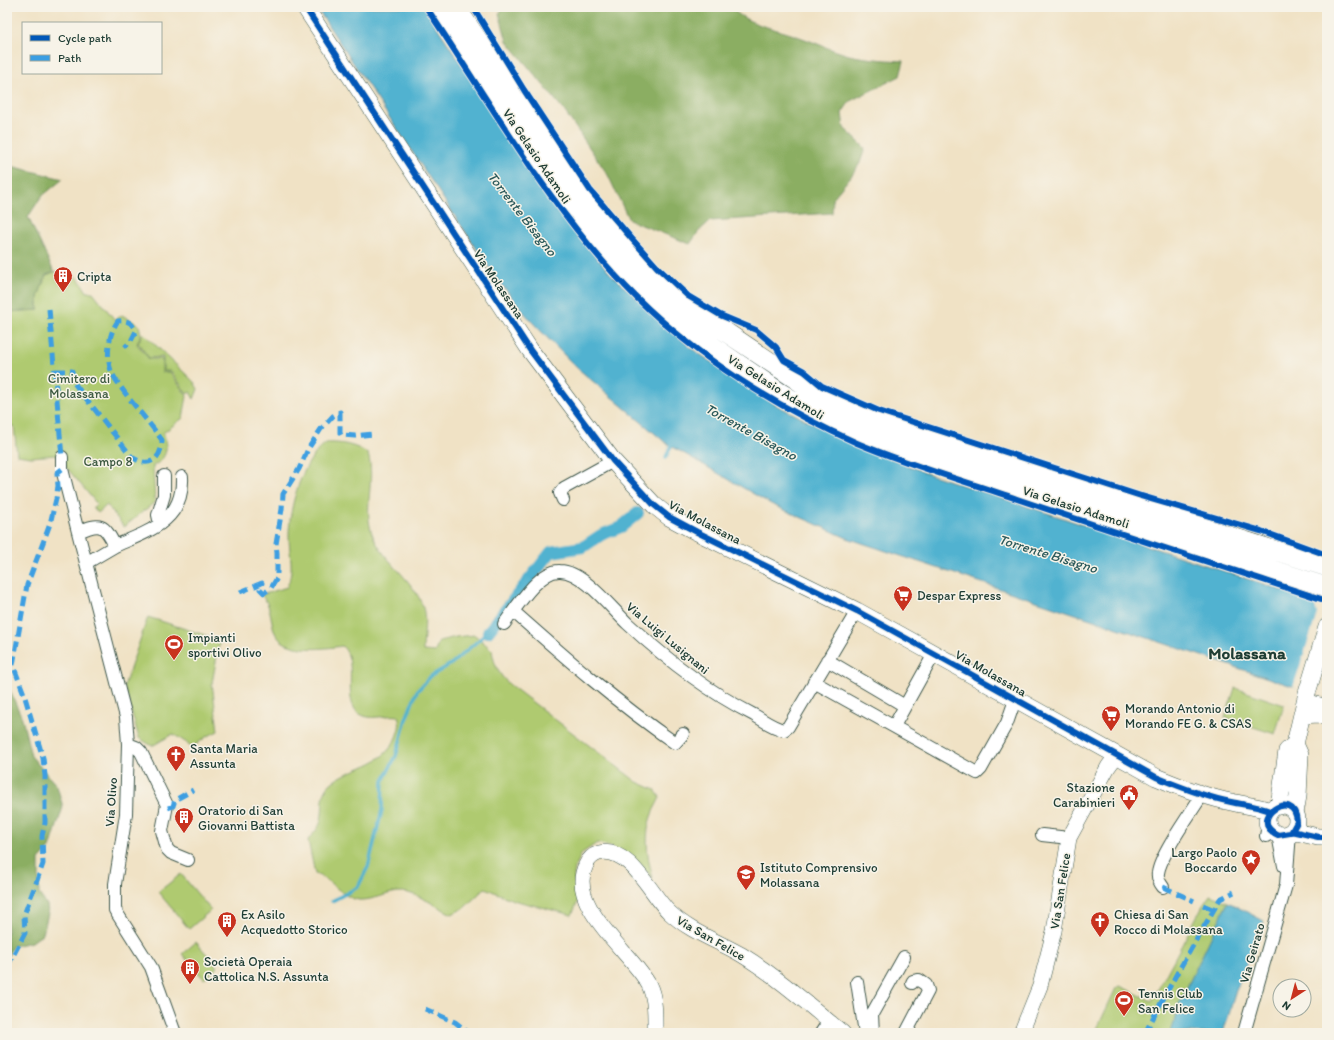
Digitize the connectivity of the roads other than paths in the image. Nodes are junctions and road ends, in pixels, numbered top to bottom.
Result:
1 (305, 7) edge
2 (436, 7) edge
3 (456, 7) edge
4 (62, 457) dead end
5 (612, 461) junction
6 (164, 476) dead end
7 (182, 477) dead end
8 (562, 500) dead end
9 (160, 524) junction
10 (78, 532) junction
11 (115, 546) junction
12 (86, 563) junction
13 (1327, 567) edge
14 (1327, 587) edge
15 (857, 611) junction
16 (514, 612) junction
17 (504, 624) dead end
18 (1327, 627) edge
19 (934, 654) junction
20 (827, 660) junction
21 (814, 682) junction
22 (1015, 700) junction
23 (1305, 703) junction
24 (905, 706) junction
25 (1327, 707) edge
26 (1327, 716) edge
27 (894, 726) junction
28 (683, 734) dead end
29 (128, 744) junction
30 (1116, 756) junction
31 (1202, 795) junction
32 (1280, 823) junction
33 (1327, 831) edge
34 (1042, 836) dead end
35 (1327, 837) edge
36 (1069, 838) junction
37 (188, 860) dead end
38 (1163, 887) dead end
39 (904, 957) dead end
40 (857, 982) dead end
41 (912, 984) dead end
42 (825, 1027) edge
43 (175, 1033) edge
44 (655, 1033) edge
45 (843, 1033) edge
46 (865, 1033) edge
47 (874, 1033) edge
48 (906, 1033) edge
49 (1021, 1033) edge
50 (1244, 1033) edge

1 - 5 main road, Via Molassana
2 - 14 main road, Via Gelasio Adamoli
3 - 13 main road, Via Gelasio Adamoli
4 - 10 street, Via Olivo
5 - 8 street
5 - 15 main road, Via Molassana
6 - 9 street
7 - 9 street
9 - 11 street
10 - 11 street
10 - 12 street, Via Olivo
11 - 12 street
12 - 29 street, Via Olivo
15 - 19 main road, Via Molassana
15 - 20 street
16 - 17 street, Via Luigi Lusignani
16 - 21 street, Via Luigi Lusignani
16 - 28 street
18 - 23 main road
19 - 22 main road, Via Molassana
19 - 24 street
20 - 21 street
20 - 24 street
21 - 27 street
22 - 27 street
22 - 30 main road, Via Molassana
23 - 25 street
23 - 26 main road
23 - 32 main road
24 - 27 street
29 - 37 street
29 - 43 street, Via Olivo
30 - 31 main road, Via Molassana
30 - 36 street, Via San Felice
31 - 32 main road, Via Molassana
31 - 38 street
32 - 33 main road, Via Molassana
32 - 35 main road, Via Molassana
32 - 50 street, Via Geirato
34 - 36 street
36 - 49 street, Via San Felice
39 - 47 street
40 - 46 street
41 - 48 street
42 - 44 street, Via San Felice
42 - 45 street, Via San Felice

